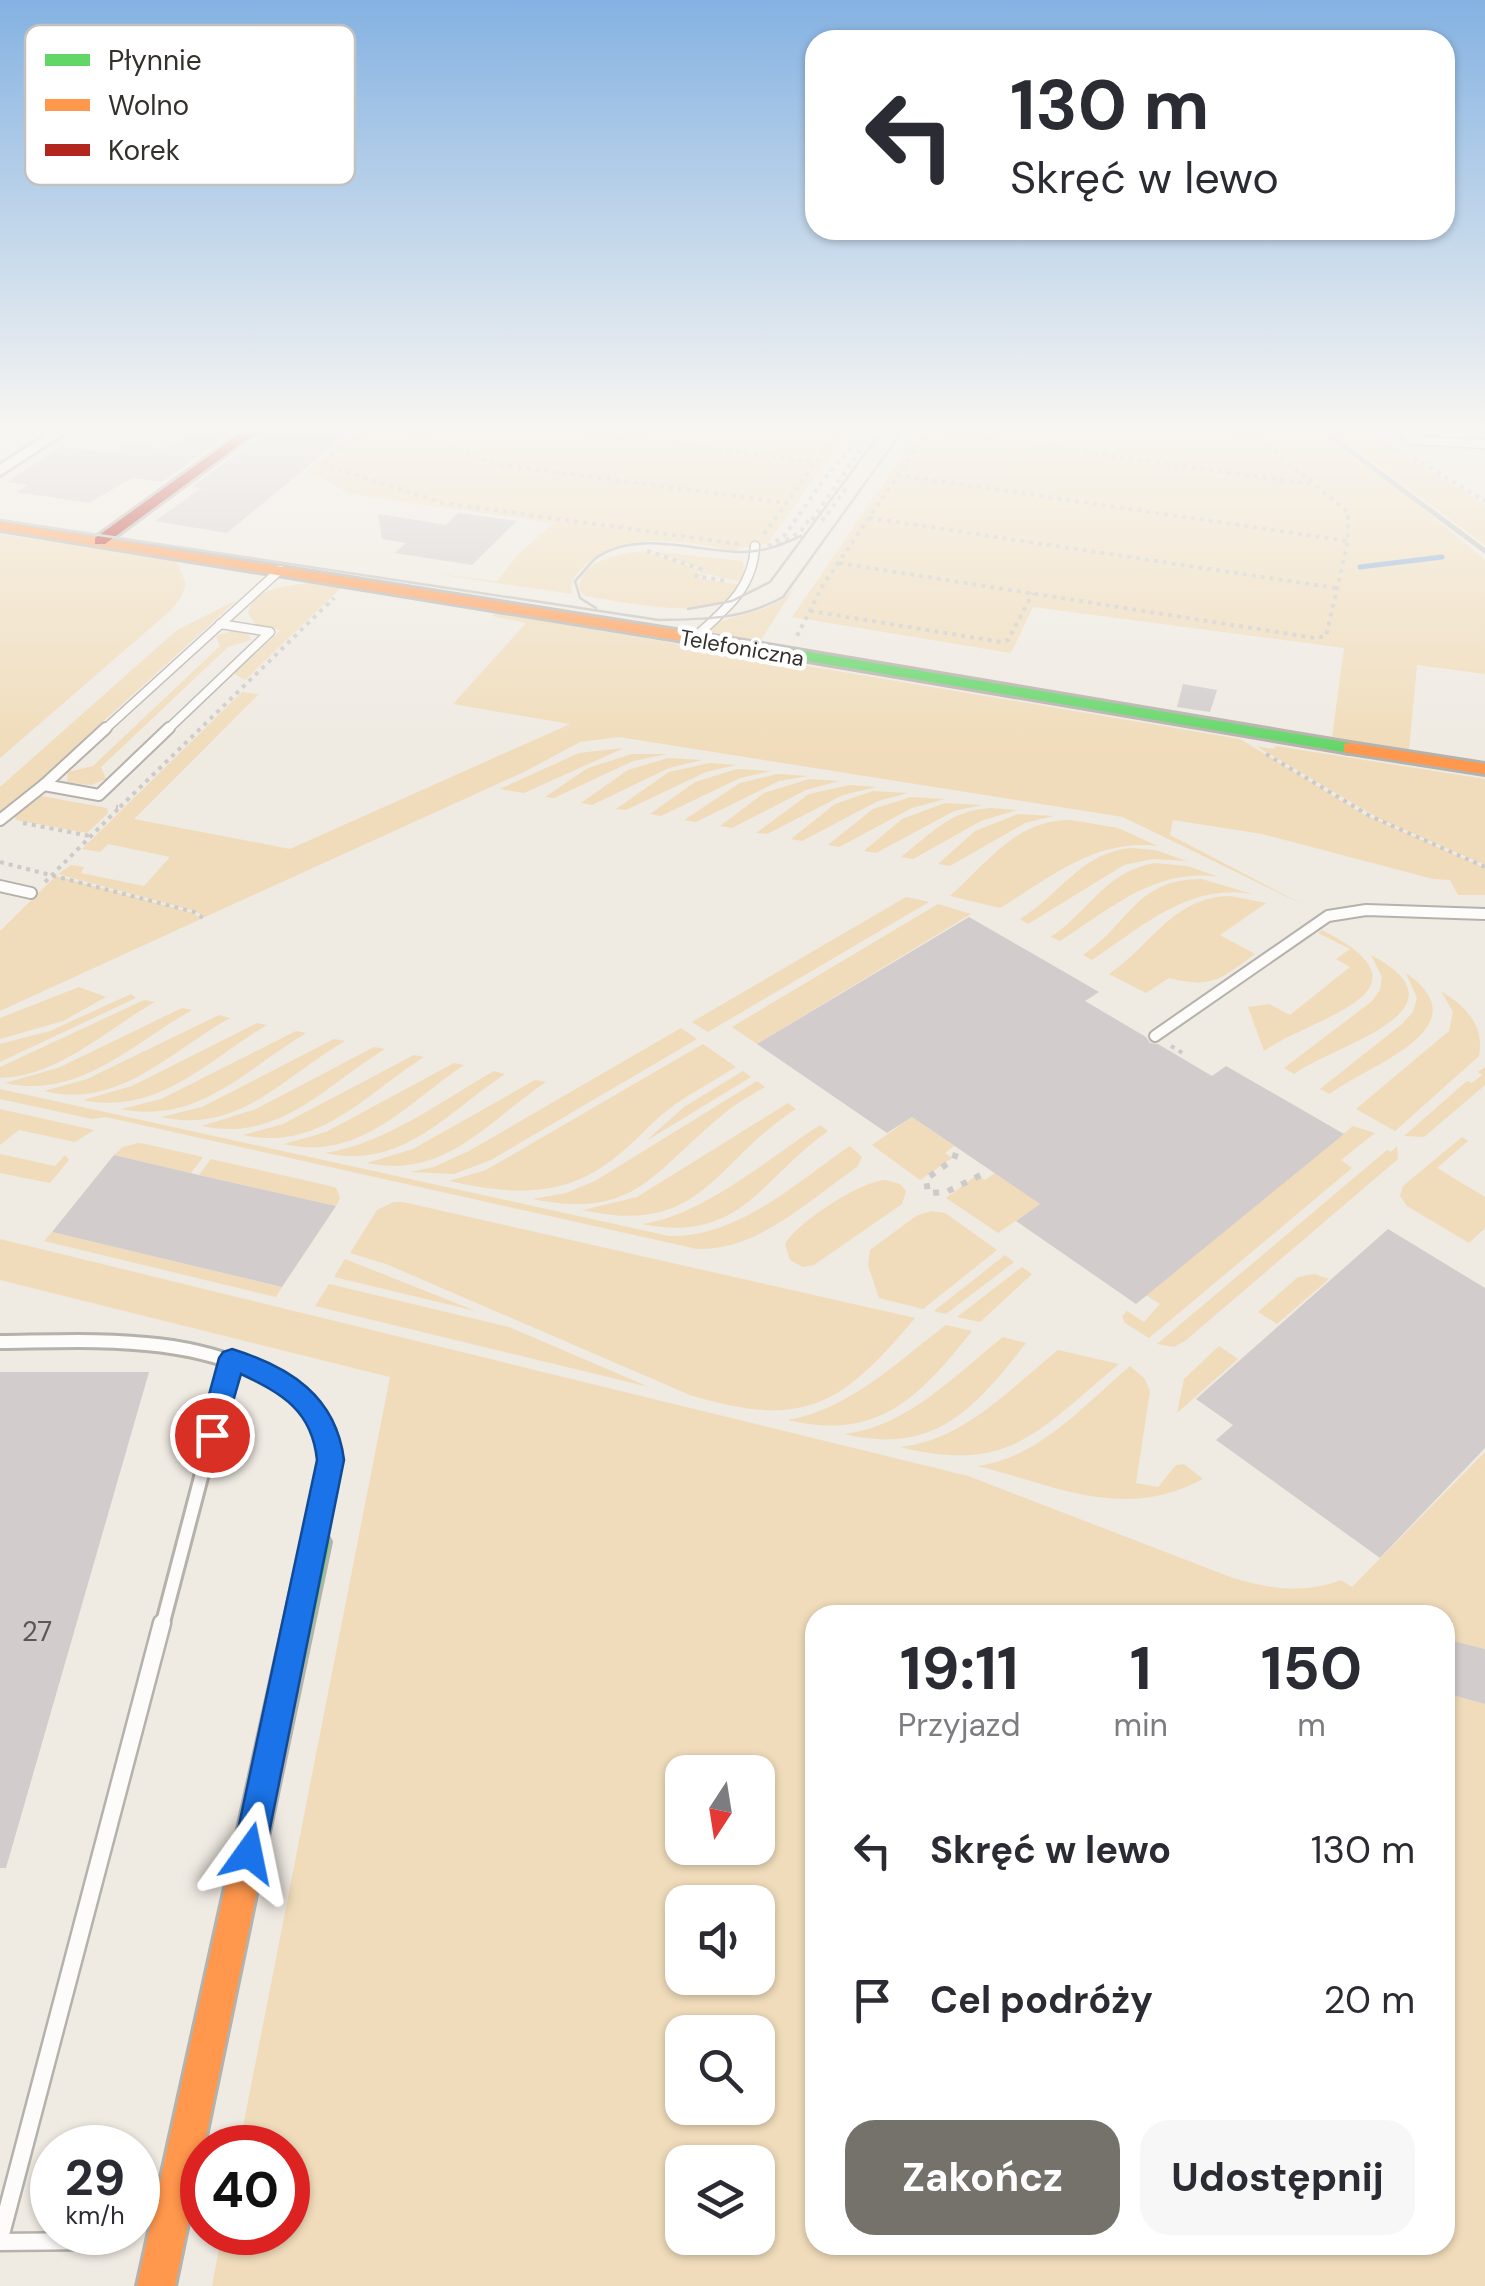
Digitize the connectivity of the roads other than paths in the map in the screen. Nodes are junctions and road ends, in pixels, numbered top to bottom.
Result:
1 (79, 539) edge
2 (105, 539) edge
3 (100, 542) junction
4 (755, 548) road end
5 (280, 570) junction
6 (220, 624) junction
7 (692, 639) junction
8 (1485, 770) edge
9 (44, 785) junction
10 (4, 820) edge
11 (0, 886) edge
12 (31, 893) road end
13 (1485, 914) edge
14 (1155, 1036) dead end
15 (0, 1342) edge
16 (232, 1358) junction
17 (316, 1542) joint
18 (0, 2240) edge
19 (30, 2241) edge
20 (156, 2286) edge

1 - 3 street, Telefoniczna
2 - 3 street
3 - 5 street, Telefoniczna
4 - 7 lane
5 - 6 lane
5 - 7 street, Telefoniczna
6 - 9 lane
6 - 9 lane
7 - 8 street, Telefoniczna
9 - 10 lane
11 - 12 lane
13 - 14 lane
15 - 16 lane
16 - 17 lane
16 - 18 lane
17 - 20 street
18 - 19 lane

